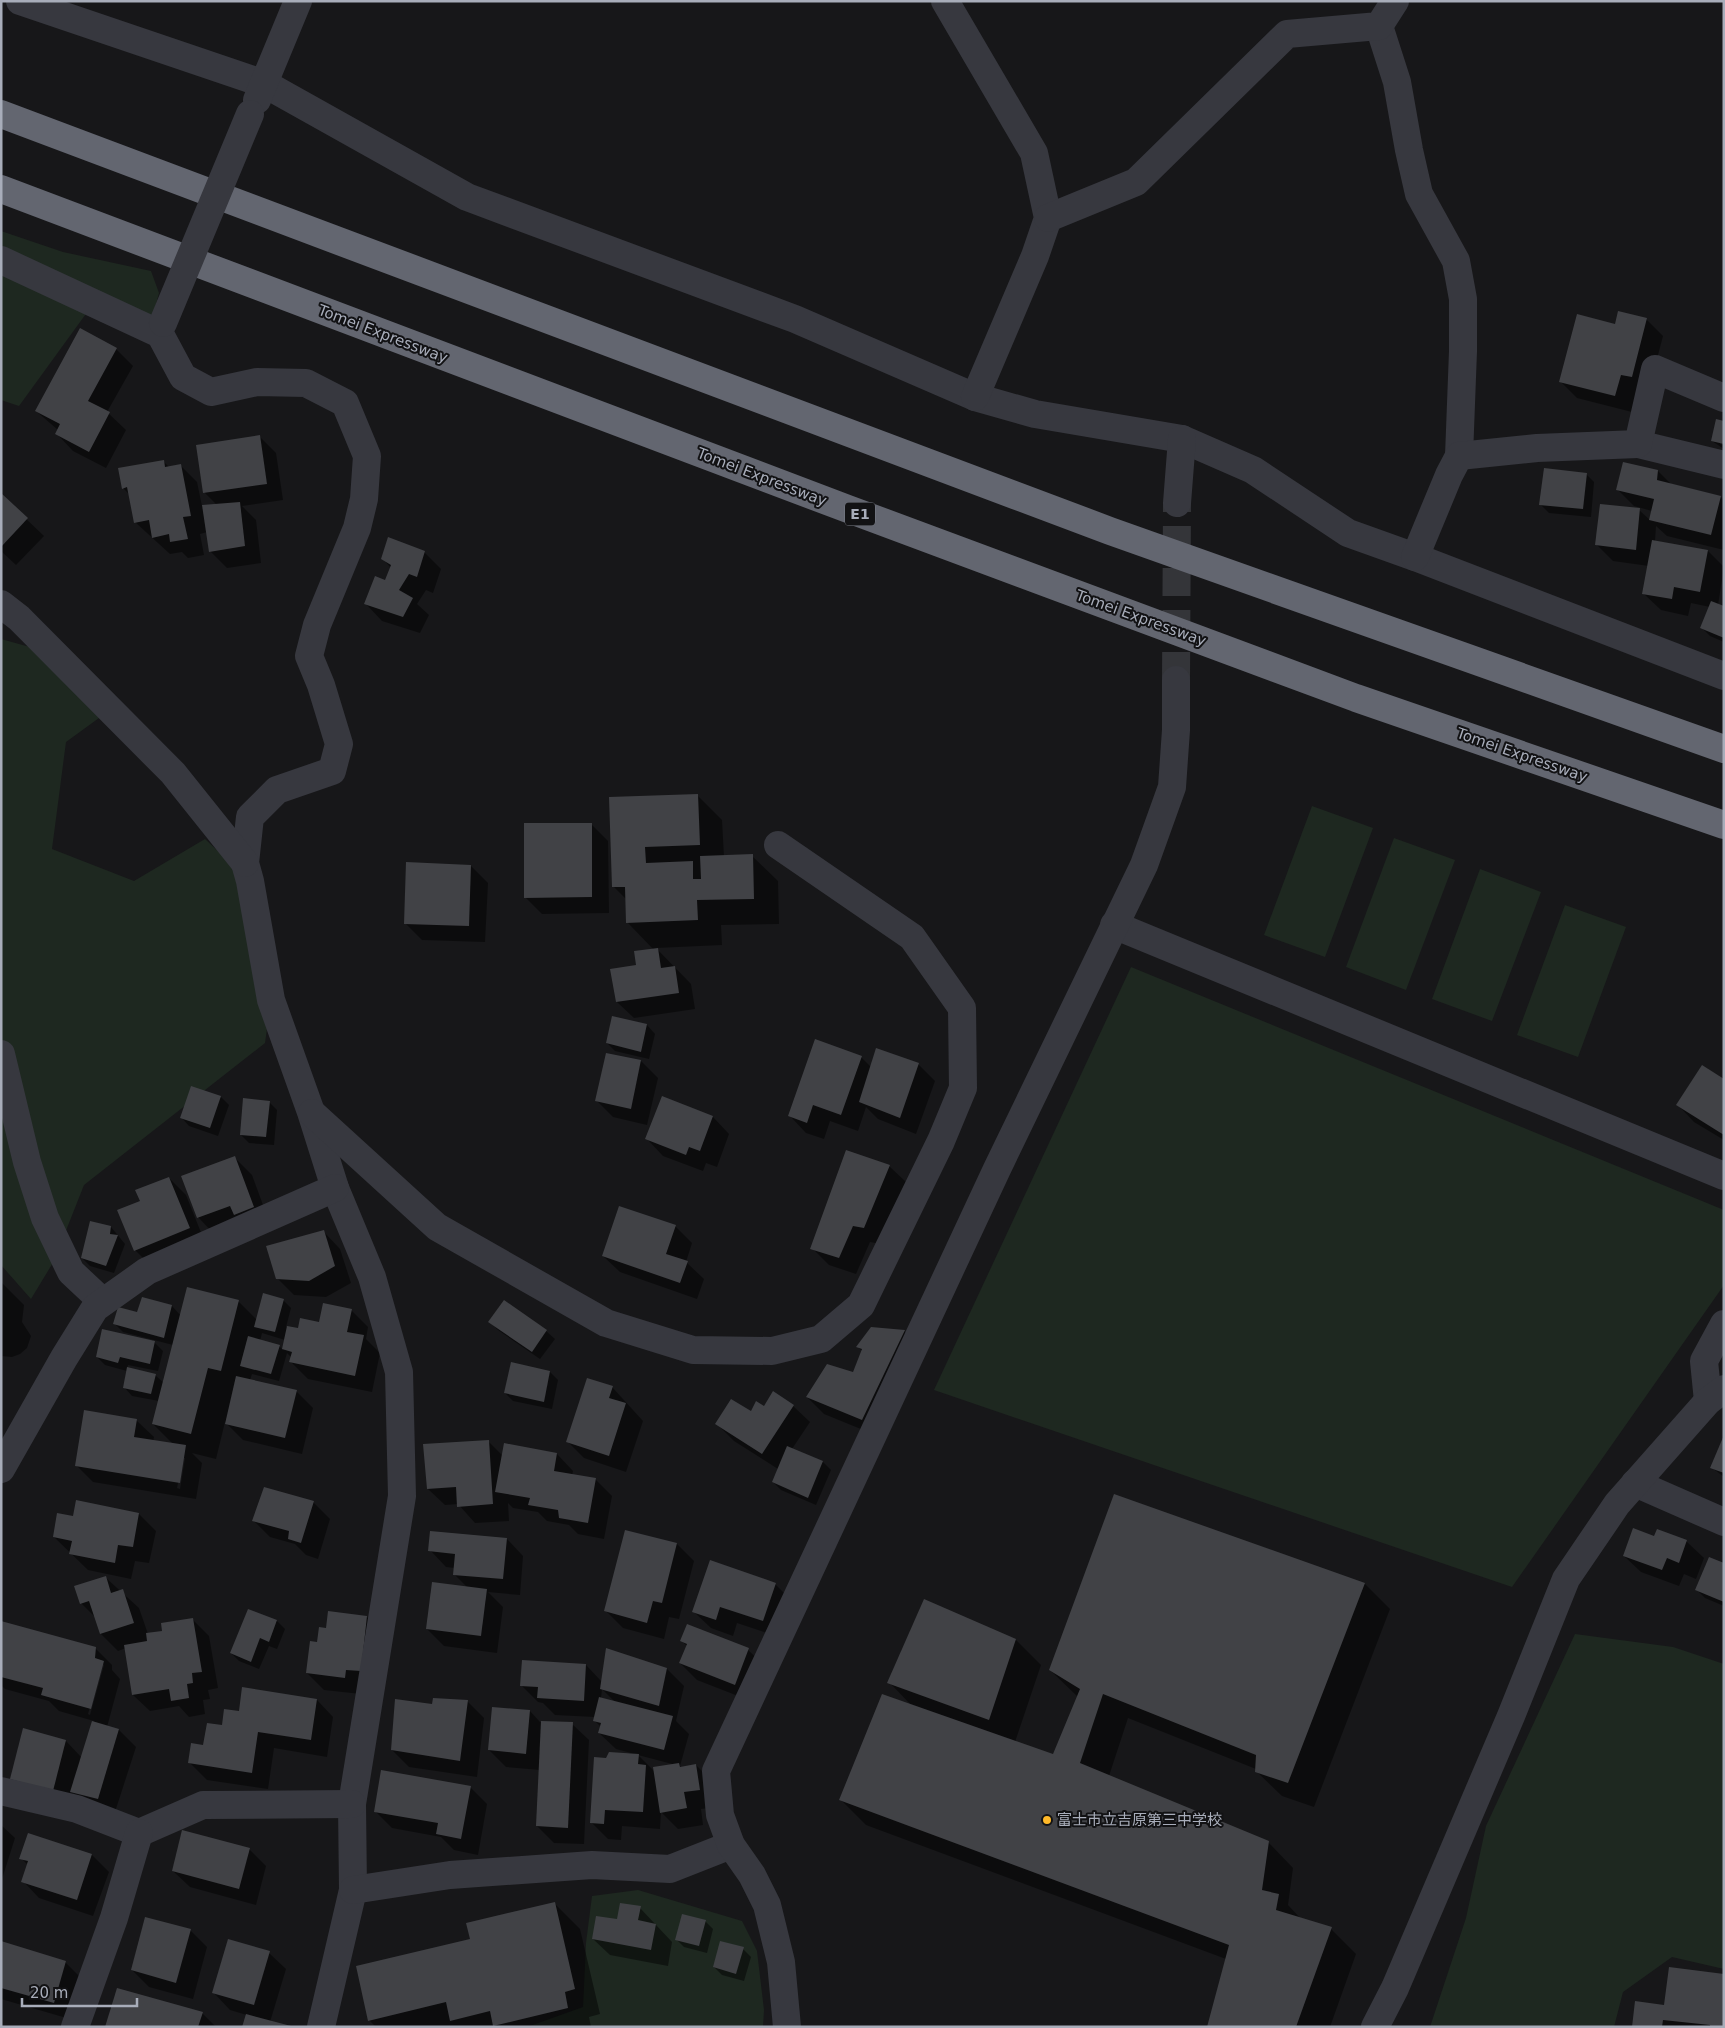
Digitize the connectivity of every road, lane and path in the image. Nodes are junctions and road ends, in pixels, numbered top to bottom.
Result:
1 (20, 1) edge
2 (298, 1) edge
3 (945, 1) edge
4 (1394, 1) edge
5 (1379, 26) junction
6 (265, 84) junction
7 (1, 114) edge
8 (1, 189) edge
9 (1048, 218) junction
10 (1, 260) edge
11 (162, 328) junction
12 (975, 397) junction
13 (1724, 398) edge
14 (1182, 439) junction
15 (1638, 444) junction
16 (1459, 456) junction
17 (1724, 465) edge
18 (1177, 503) tunnel mouth
19 (1415, 557) junction
20 (1, 604) edge
21 (1724, 676) edge
22 (1176, 680) tunnel mouth
23 (1724, 749) edge
24 (1724, 825) edge
25 (778, 845) dead end
26 (245, 863) junction
27 (1114, 925) junction
28 (1, 1054) edge
29 (311, 1112) junction
30 (1724, 1176) edge
31 (336, 1188) junction
32 (103, 1302) junction
33 (1724, 1324) edge
34 (1716, 1395) edge
35 (1, 1469) edge
36 (1635, 1483) junction
37 (1724, 1522) edge
38 (1, 1790) edge
39 (352, 1804) junction
40 (139, 1833) junction
41 (731, 1845) junction
42 (353, 1890) junction
43 (75, 2027) edge
44 (321, 2027) edge
45 (787, 2027) edge
46 (1375, 2027) edge

1 - 6 street
2 - 6 street
3 - 9 street
4 - 5 street
5 - 9 street
5 - 16 street
6 - 11 street, bridge
6 - 12 street
7 - 23 highway
8 - 24 highway, Tomei Expressway / E1
9 - 12 street
10 - 11 street
11 - 26 street
12 - 14 street
13 - 15 street
14 - 18 street
14 - 19 street
15 - 16 street
15 - 17 street
16 - 19 street
19 - 21 street
20 - 26 street
22 - 27 street
25 - 29 street
26 - 29 street
27 - 30 street
27 - 41 street
28 - 32 street
29 - 31 street
31 - 32 street
31 - 39 street
32 - 35 street
33 - 34 street
34 - 36 street
36 - 37 street
36 - 46 street
38 - 40 street
39 - 40 street
39 - 42 street
40 - 43 street
41 - 42 street
41 - 45 street
42 - 44 street

